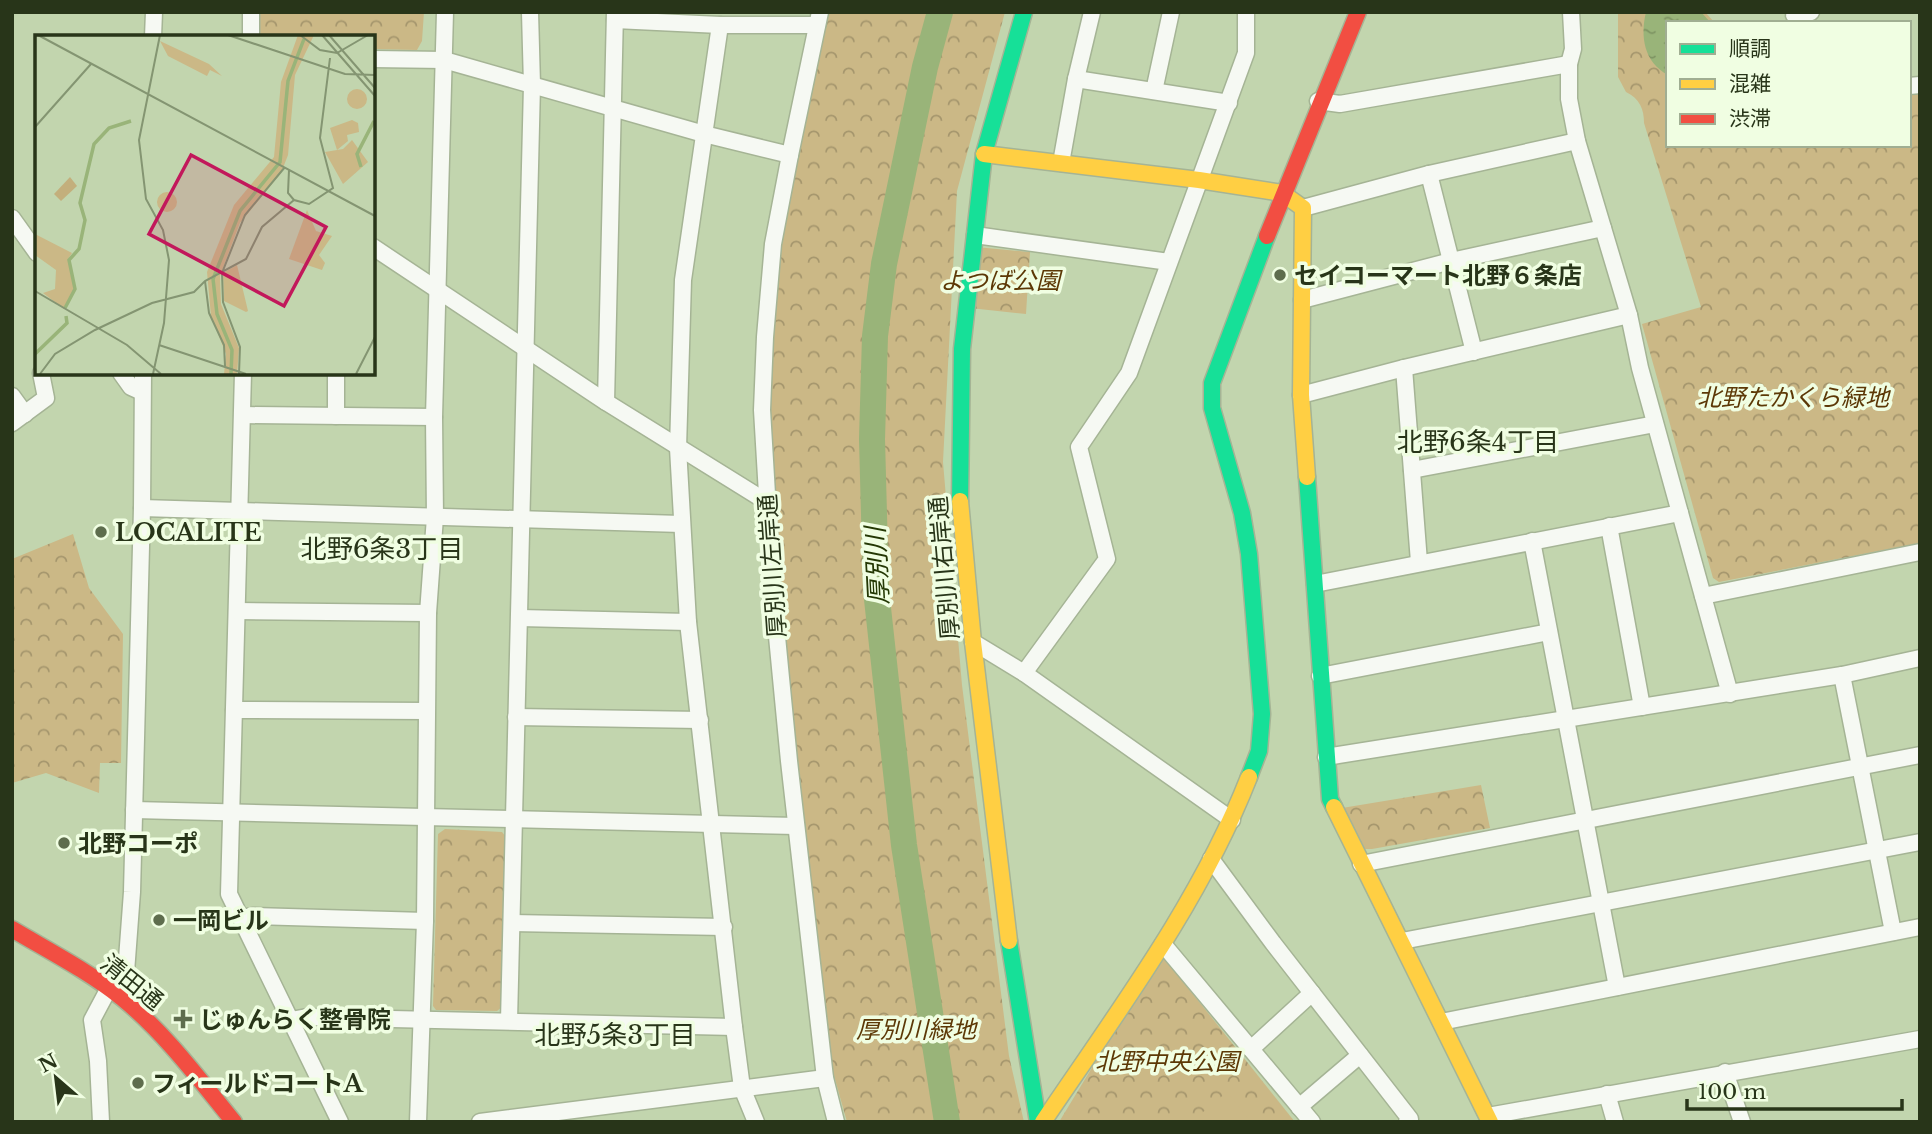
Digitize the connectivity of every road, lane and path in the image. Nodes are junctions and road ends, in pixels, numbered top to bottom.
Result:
1 (154, 12) edge
2 (251, 12) edge
3 (445, 12) edge
4 (530, 12) edge
5 (1024, 12) edge
6 (1092, 12) edge
7 (1171, 12) edge
8 (1246, 12) edge
9 (1358, 12) edge
10 (1571, 12) edge
11 (1811, 12) edge
12 (615, 16) edge
13 (1794, 17) edge
14 (819, 18) edge
15 (720, 25) junction
16 (153, 35) edge
17 (251, 35) edge
18 (374, 59) edge
19 (444, 60) junction
20 (1569, 64) junction
21 (1076, 79) junction
22 (532, 85) junction
23 (1154, 91) junction
24 (1318, 101) junction
25 (1229, 103) junction
26 (613, 107) junction
27 (704, 134) junction
28 (1577, 141) junction
29 (984, 154) junction
30 (790, 155) junction
31 (1060, 163) junction
32 (1429, 174) junction
33 (1199, 180) junction
34 (1282, 193) junction
35 (1303, 208) junction
36 (12, 218) edge
37 (1603, 228) junction
38 (975, 235) junction
39 (374, 248) edge
40 (35, 250) edge
41 (1451, 261) junction
42 (1169, 262) junction
43 (438, 290) junction
44 (1302, 300) junction
45 (1629, 315) junction
46 (526, 349) junction
47 (1474, 352) junction
48 (1404, 368) junction
49 (41, 374) edge
50 (122, 374) edge
51 (143, 374) edge
52 (243, 374) edge
53 (336, 374) edge
54 (142, 392) junction
55 (1301, 395) junction
56 (12, 396) edge
57 (607, 402) junction
58 (243, 415) junction
59 (335, 416) junction
60 (434, 418) junction
61 (19, 419) edge
62 (1655, 424) junction
63 (678, 449) junction
64 (1412, 471) junction
65 (767, 502) junction
66 (142, 508) junction
67 (239, 512) junction
68 (1680, 513) junction
69 (435, 517) junction
70 (522, 519) junction
71 (681, 524) junction
72 (1609, 526) junction
73 (1532, 541) junction
74 (1920, 552) edge
75 (1419, 562) junction
76 (1315, 584) junction
77 (1703, 596) junction
78 (237, 611) junction
79 (428, 613) junction
80 (520, 618) junction
81 (688, 622) junction
82 (1549, 632) junction
83 (973, 642) junction
84 (1920, 658) edge
85 (1024, 673) junction
86 (1842, 675) junction
87 (1320, 676) junction
88 (1730, 694) junction
89 (1642, 707) junction
90 (234, 710) junction
91 (426, 711) junction
92 (516, 717) junction
93 (1567, 719) junction
94 (700, 720) junction
95 (1920, 755) edge
96 (1326, 757) junction
97 (1861, 767) junction
98 (134, 810) junction
99 (232, 811) junction
100 (425, 816) junction
101 (514, 818) junction
102 (1584, 819) junction
103 (1232, 820) junction
104 (711, 823) junction
105 (796, 826) junction
106 (1920, 842) edge
107 (1877, 850) junction
108 (1211, 859) junction
109 (1361, 864) junction
110 (1600, 902) junction
111 (241, 918) junction
112 (425, 921) junction
113 (512, 923) junction
114 (724, 927) junction
115 (1920, 927) edge
116 (12, 929) edge
117 (1893, 932) junction
118 (1402, 941) junction
119 (1163, 944) junction
120 (1617, 987) junction
121 (109, 988) junction
122 (1312, 993) junction
123 (124, 999) junction
124 (290, 1020) junction
125 (422, 1020) junction
126 (509, 1021) junction
127 (1441, 1023) junction
128 (734, 1027) junction
129 (1920, 1039) edge
130 (1251, 1049) junction
131 (1360, 1055) junction
132 (1726, 1072) junction
133 (825, 1078) junction
134 (742, 1088) junction
135 (1607, 1094) junction
136 (1299, 1107) junction
137 (541, 1118) edge
138 (1489, 1119) edge
139 (101, 1122) edge
140 (234, 1122) edge
141 (340, 1122) edge
142 (418, 1122) edge
143 (480, 1122) edge
144 (756, 1122) edge
145 (836, 1122) edge
146 (1040, 1122) edge
147 (1312, 1122) edge
148 (1407, 1122) edge
149 (1615, 1122) edge
150 (1742, 1122) edge

1 - 16 street
2 - 17 street
3 - 19 street
4 - 22 street
5 - 29 street, 厚別川右岸通
6 - 21 street
7 - 23 street
8 - 25 street
9 - 24 street
10 - 20 street
11 - 13 street
12 - 15 street
12 - 26 street
14 - 15 street
14 - 30 street, 厚別川左岸通
15 - 27 street
18 - 19 street
19 - 22 street
19 - 43 street
20 - 24 street
20 - 28 street
21 - 23 street
21 - 31 street
22 - 26 street
22 - 46 street
23 - 25 street
24 - 34 street
25 - 33 street
26 - 27 street
26 - 57 street
27 - 30 street
27 - 63 street
28 - 32 street
28 - 37 street
29 - 31 street
29 - 38 street, 厚別川右岸通
30 - 65 street, 厚別川左岸通
31 - 33 street
32 - 35 street
32 - 41 street
33 - 34 street
33 - 42 street
34 - 35 street
34 - 103 street
35 - 44 street
36 - 40 street
37 - 41 street
37 - 45 street
38 - 42 street
38 - 83 street, 厚別川右岸通
39 - 43 street
41 - 44 street
41 - 47 street
42 - 85 street
43 - 46 street
43 - 60 street
44 - 55 street
45 - 47 street
45 - 62 street
46 - 57 street
46 - 70 street
47 - 48 street
48 - 55 street
48 - 64 street
49 - 61 street
50 - 54 street
51 - 54 street
52 - 58 street
53 - 59 street
54 - 66 street
55 - 76 street
56 - 61 street
57 - 63 street
58 - 59 street
58 - 67 street
59 - 60 street
60 - 69 street
62 - 64 street
62 - 68 street
63 - 65 street
63 - 71 street
64 - 75 street
65 - 105 street, 厚別川左岸通
66 - 67 street
66 - 98 street
67 - 69 street
67 - 78 street
68 - 72 street
68 - 77 street
69 - 70 street
69 - 79 street
70 - 71 street
70 - 80 street
71 - 81 street
72 - 73 street
72 - 89 street
73 - 75 street
73 - 82 street
74 - 77 street
75 - 76 street
76 - 87 street
77 - 88 street
78 - 79 street
78 - 90 street
79 - 91 street
80 - 81 street
80 - 92 street
81 - 94 street
82 - 87 street
82 - 93 street
83 - 85 street
83 - 146 street, 厚別川右岸通
84 - 86 street
85 - 103 street
86 - 88 street
86 - 97 street
87 - 96 street
88 - 89 street
89 - 93 street
90 - 91 street
90 - 99 street
91 - 100 street
92 - 94 street
92 - 101 street
93 - 96 street
93 - 102 street
94 - 104 street
95 - 97 street
96 - 109 street
97 - 102 street
97 - 107 street
98 - 99 street
98 - 123 street
99 - 100 street
99 - 111 street
100 - 101 street
100 - 112 street
101 - 104 street
101 - 113 street
102 - 109 street
102 - 110 street
103 - 108 street
104 - 105 street
104 - 114 street
105 - 133 street, 厚別川左岸通
106 - 107 street
107 - 110 street
107 - 117 street
108 - 119 street
108 - 122 street
109 - 118 street
110 - 118 street
110 - 120 street
111 - 112 street
111 - 124 street
112 - 125 street
113 - 114 street
113 - 126 street
114 - 128 street
115 - 117 street
116 - 121 street, 清田通
117 - 120 street
118 - 127 street
119 - 130 street
119 - 146 street
120 - 127 street
121 - 123 street, 清田通
121 - 139 street
122 - 130 street
122 - 131 street
123 - 140 street, 清田通
124 - 125 street
124 - 141 street
125 - 126 street
125 - 142 street
126 - 128 street
127 - 138 street
128 - 134 street
129 - 132 street
130 - 136 street
131 - 136 street
131 - 148 street
132 - 135 street
132 - 150 street
133 - 134 street
133 - 145 street, 厚別川左岸通
134 - 137 street
134 - 144 street
135 - 138 street
135 - 149 street
136 - 147 street
137 - 143 street

